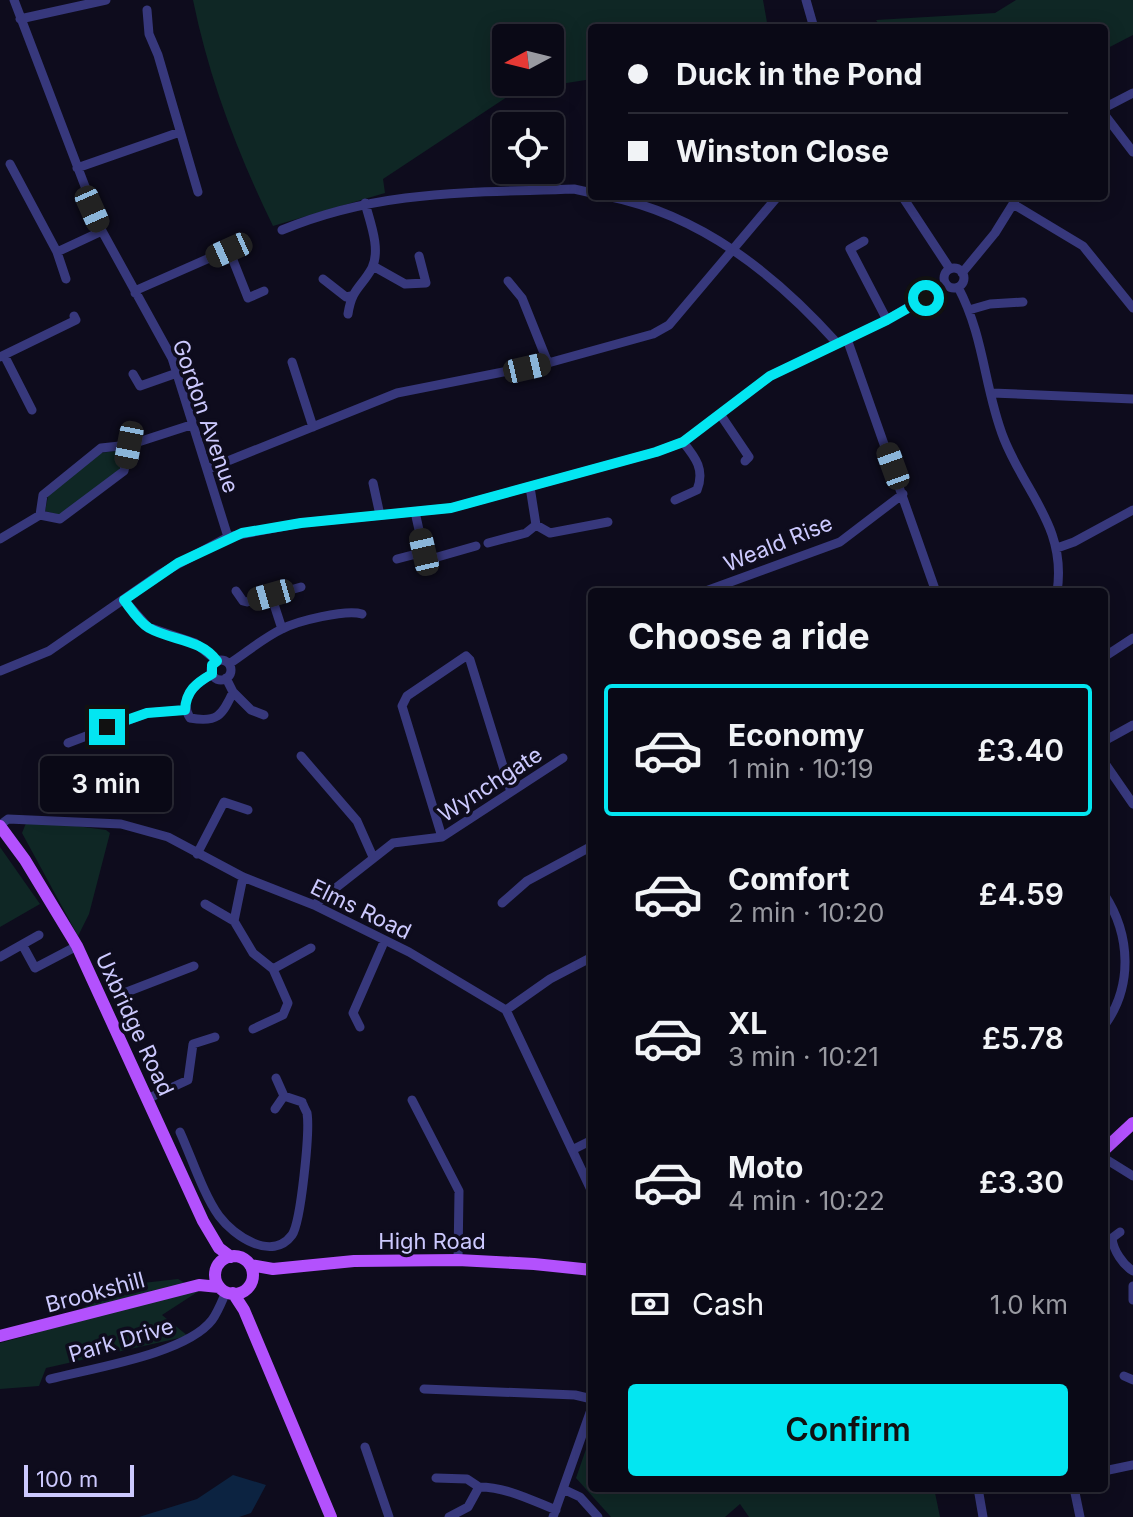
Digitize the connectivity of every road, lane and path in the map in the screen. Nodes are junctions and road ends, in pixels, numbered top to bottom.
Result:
1 (14, 0) edge
2 (106, 0) edge
3 (806, 0) edge
4 (147, 10) dead end
5 (20, 19) junction
6 (813, 24) edge
7 (1133, 93) edge
8 (1108, 109) edge
9 (1108, 117) edge
10 (180, 132) junction
11 (1133, 152) edge
12 (10, 164) dead end
13 (77, 168) junction
14 (198, 192) dead end
15 (588, 192) edge
16 (626, 200) edge
17 (775, 200) edge
18 (905, 200) edge
19 (1015, 200) edge
20 (365, 203) junction
21 (282, 230) dead end
22 (102, 231) junction
23 (864, 241) dead end
24 (246, 242) dead end
25 (734, 249) junction
26 (229, 250) junction
27 (57, 252) junction
28 (419, 256) dead end
29 (373, 266) junction
30 (950, 269) junction
31 (962, 273) junction
32 (66, 279) dead end
33 (323, 279) dead end
34 (508, 281) dead end
35 (946, 284) junction
36 (958, 287) junction
37 (264, 291) dead end
38 (135, 293) junction
39 (351, 296) junction
40 (1023, 302) dead end
41 (1133, 308) edge
42 (969, 310) junction
43 (348, 314) dead end
44 (74, 316) dead end
45 (887, 320) junction
46 (847, 339) junction
47 (837, 343) junction
48 (2, 356) edge
49 (292, 362) dead end
50 (548, 363) junction
51 (177, 373) junction
52 (133, 374) dead end
53 (992, 393) junction
54 (1133, 399) edge
55 (32, 410) dead end
56 (720, 414) junction
57 (194, 424) junction
58 (313, 427) junction
59 (683, 442) junction
60 (129, 445) junction
61 (745, 461) dead end
62 (208, 469) junction
63 (373, 483) dead end
64 (530, 487) junction
65 (903, 494) junction
66 (675, 500) dead end
67 (1133, 510) edge
68 (415, 512) junction
69 (40, 515) junction
70 (380, 515) junction
71 (608, 522) dead end
72 (536, 525) junction
73 (228, 537) junction
74 (0, 539) edge
75 (488, 543) dead end
76 (476, 546) dead end
77 (1057, 548) junction
78 (424, 552) junction
79 (397, 559) dead end
80 (301, 587) dead end
81 (714, 588) edge
82 (935, 588) edge
83 (1058, 588) edge
84 (236, 591) dead end
85 (271, 595) junction
86 (124, 600) junction
87 (362, 614) dead end
88 (282, 629) junction
89 (1133, 638) edge
90 (1108, 654) edge
91 (217, 661) junction
92 (229, 664) junction
93 (0, 671) edge
94 (212, 674) junction
95 (226, 678) junction
96 (233, 692) junction
97 (185, 710) junction
98 (264, 715) dead end
99 (1133, 725) edge
100 (1108, 739) edge
101 (68, 743) dead end
102 (301, 756) dead end
103 (563, 758) dead end
104 (1108, 768) edge
105 (511, 792) junction
106 (1133, 804) edge
107 (248, 810) dead end
108 (0, 825) edge
109 (442, 837) junction
110 (588, 848) edge
111 (197, 854) junction
112 (373, 857) junction
113 (243, 877) junction
114 (1108, 901) edge
115 (502, 903) dead end
116 (205, 904) dead end
117 (314, 905) junction
118 (234, 921) junction
119 (39, 935) dead end
120 (384, 942) junction
121 (23, 946) junction
122 (77, 946) junction
123 (311, 948) dead end
124 (0, 957) edge
125 (588, 959) edge
126 (194, 966) dead end
127 (273, 969) junction
128 (107, 973) dead end
129 (1131, 984) edge
130 (117, 991) junction
131 (99, 995) junction
132 (1128, 1000) edge
133 (506, 1010) junction
134 (1108, 1022) edge
135 (130, 1023) dead end
136 (360, 1027) dead end
137 (253, 1029) dead end
138 (215, 1037) dead end
139 (276, 1078) dead end
140 (284, 1096) junction
141 (147, 1099) junction
142 (412, 1100) dead end
143 (275, 1109) dead end
144 (1133, 1123) edge
145 (588, 1142) edge
146 (1108, 1146) edge
147 (169, 1147) junction
148 (572, 1150) junction
149 (1108, 1160) edge
150 (1133, 1176) edge
151 (588, 1184) edge
152 (1120, 1232) dead end
153 (273, 1247) junction
154 (458, 1260) junction
155 (250, 1265) junction
156 (274, 1269) junction
157 (588, 1270) edge
158 (1133, 1271) edge
159 (230, 1279) junction
160 (1133, 1286) edge
161 (1133, 1300) edge
162 (0, 1336) edge
163 (50, 1379) dead end
164 (424, 1389) dead end
165 (588, 1398) edge
166 (588, 1418) edge
167 (365, 1447) dead end
168 (1133, 1465) edge
169 (1108, 1470) edge
170 (436, 1478) dead end
171 (479, 1487) junction
172 (563, 1489) junction
173 (979, 1492) edge
174 (1075, 1492) edge
175 (554, 1513) edge
176 (331, 1517) edge
177 (389, 1517) edge
178 (449, 1517) edge
179 (598, 1517) edge
180 (983, 1517) edge
181 (1080, 1517) edge

1 - 5 street, Gordon Avenue
2 - 5 street
3 - 6 street
4 - 10 street
5 - 13 street, Gordon Avenue
7 - 8 street
9 - 11 street
10 - 13 street
10 - 14 street
12 - 27 street
13 - 22 street, Gordon Avenue
15 - 20 street
16 - 25 street
17 - 25 street
18 - 30 street
19 - 31 street
19 - 41 street
20 - 21 street
20 - 29 street
22 - 27 street
22 - 38 street, Gordon Avenue
23 - 45 street
24 - 26 street
25 - 47 street
25 - 50 street
26 - 37 street
26 - 38 street
27 - 32 street
28 - 29 street
29 - 39 street
30 - 31 street
30 - 35 street
31 - 36 street
33 - 39 street
34 - 50 street
35 - 36 street
35 - 45 street
36 - 42 street
38 - 51 street, Gordon Avenue
39 - 43 street
40 - 42 street
42 - 53 street
44 - 48 street
45 - 46 street
46 - 47 street
46 - 65 street
47 - 56 street
48 - 55 street
49 - 58 street
50 - 58 street
51 - 52 street
51 - 57 street, Gordon Avenue
53 - 54 street
53 - 77 street
56 - 59 street
56 - 61 street
57 - 60 street
57 - 62 street, Gordon Avenue
58 - 62 street
59 - 64 street
59 - 66 street
60 - 69 street
60 - 69 street
62 - 73 street, Gordon Avenue
63 - 70 street
64 - 68 street
64 - 72 street
65 - 81 street, Weald Rise
65 - 82 street
67 - 77 street
68 - 70 street
68 - 78 street
69 - 74 street
70 - 73 street
71 - 72 street
72 - 75 street
73 - 86 street
76 - 78 street
77 - 83 street
78 - 79 street
80 - 85 street
84 - 85 street
85 - 88 street
86 - 91 street
86 - 93 street
87 - 88 street
88 - 92 street
89 - 90 street
91 - 92 street
91 - 94 street
92 - 95 street
94 - 95 street
94 - 97 street
95 - 96 street
96 - 97 street
96 - 98 street
97 - 101 street
99 - 100 street
102 - 112 street
103 - 105 street, Wynchgate
104 - 106 street
105 - 109 street, Wynchgate
105 - 109 street
107 - 111 street
108 - 111 street, Elms Road
108 - 122 main road, Uxbridge Road
109 - 112 street, Wynchgate
110 - 115 street
111 - 113 street, Elms Road
112 - 117 street, Wynchgate
113 - 117 street, Elms Road
113 - 118 street
114 - 129 street
116 - 118 street
117 - 120 street, Elms Road
118 - 127 street
119 - 121 street
120 - 133 street, Elms Road
120 - 136 street
121 - 122 street
121 - 124 street
122 - 131 main road, Uxbridge Road
123 - 127 street
125 - 133 street
126 - 130 street
127 - 137 street
128 - 130 street
129 - 132 street
130 - 131 street
130 - 135 street
131 - 141 main road, Uxbridge Road
132 - 134 street
133 - 148 street
138 - 141 street
139 - 140 street
140 - 143 street
140 - 153 street
141 - 147 main road, Uxbridge Road
142 - 154 street
144 - 146 main road
145 - 148 street
147 - 153 street
147 - 159 main road, Uxbridge Road
148 - 151 street
149 - 150 street
152 - 158 street
153 - 156 street
154 - 156 main road, High Road
154 - 157 main road, High Road
155 - 156 main road, High Road
155 - 159 main road
155 - 159 main road, High Road
156 - 159 main road, High Road
159 - 162 main road, Brookshill
159 - 163 street, Park Drive
159 - 176 main road, Uxbridge Road
160 - 161 street
164 - 165 street
166 - 172 street
167 - 177 street
168 - 169 street
170 - 171 street
171 - 175 street
171 - 178 street
172 - 175 street
172 - 179 street
173 - 180 street
174 - 181 street

